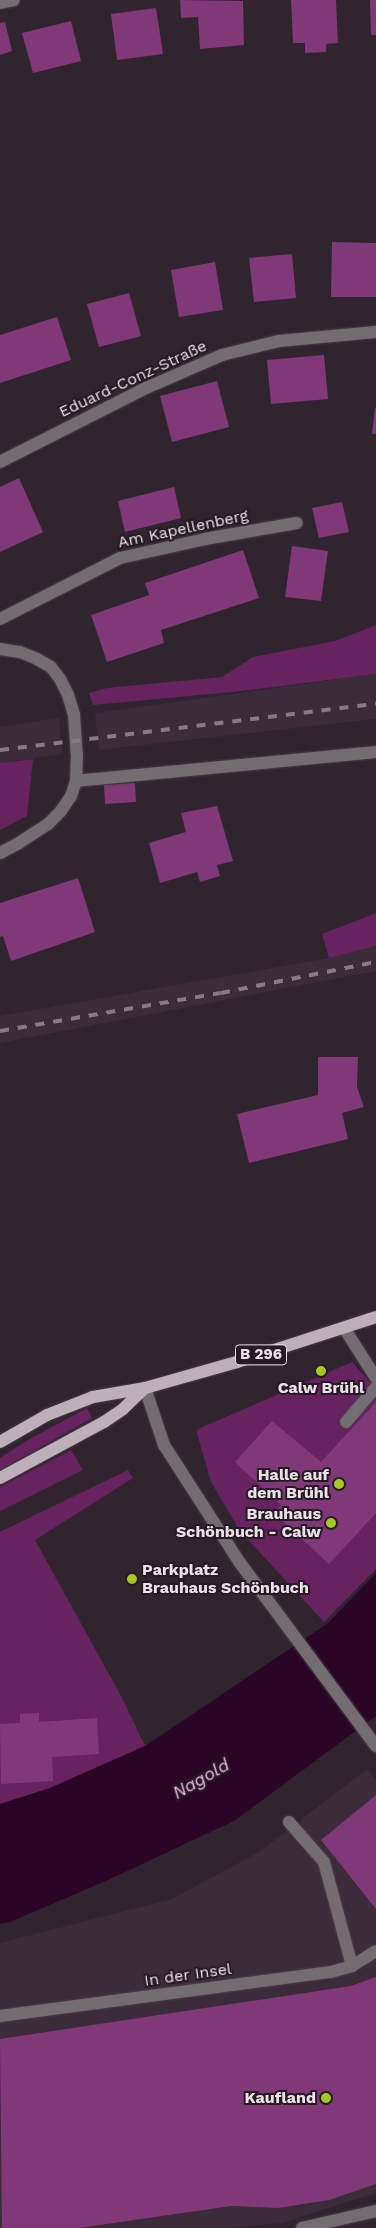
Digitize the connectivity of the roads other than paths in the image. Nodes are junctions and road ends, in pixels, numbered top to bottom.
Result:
1 (14, 0) edge
2 (0, 3) edge
3 (376, 332) edge
4 (0, 462) edge
5 (297, 523) dead end
6 (0, 619) edge
7 (0, 649) edge
8 (376, 752) edge
9 (76, 780) junction
10 (0, 852) edge
11 (376, 1316) edge
12 (344, 1328) junction
13 (376, 1378) edge
14 (376, 1387) edge
15 (145, 1388) junction
16 (346, 1422) dead end
17 (0, 1442) edge
18 (0, 1478) edge
19 (376, 1746) edge
20 (289, 1822) dead end
21 (376, 1951) edge
22 (352, 1966) junction
23 (0, 2016) edge
24 (376, 2212) edge
25 (302, 2228) edge

1 - 2 street
3 - 4 street, Eduard-Conz-Straße
5 - 6 street, Am Kapellenberg
7 - 9 street
8 - 9 street
9 - 10 street
11 - 12 main road, B 296
12 - 13 street
12 - 15 main road, B 296
14 - 16 street
15 - 17 main road, B 296
15 - 18 main road, B 296
15 - 19 street
20 - 22 street
21 - 22 street, In der Insel
22 - 23 street, In der Insel
24 - 25 street

